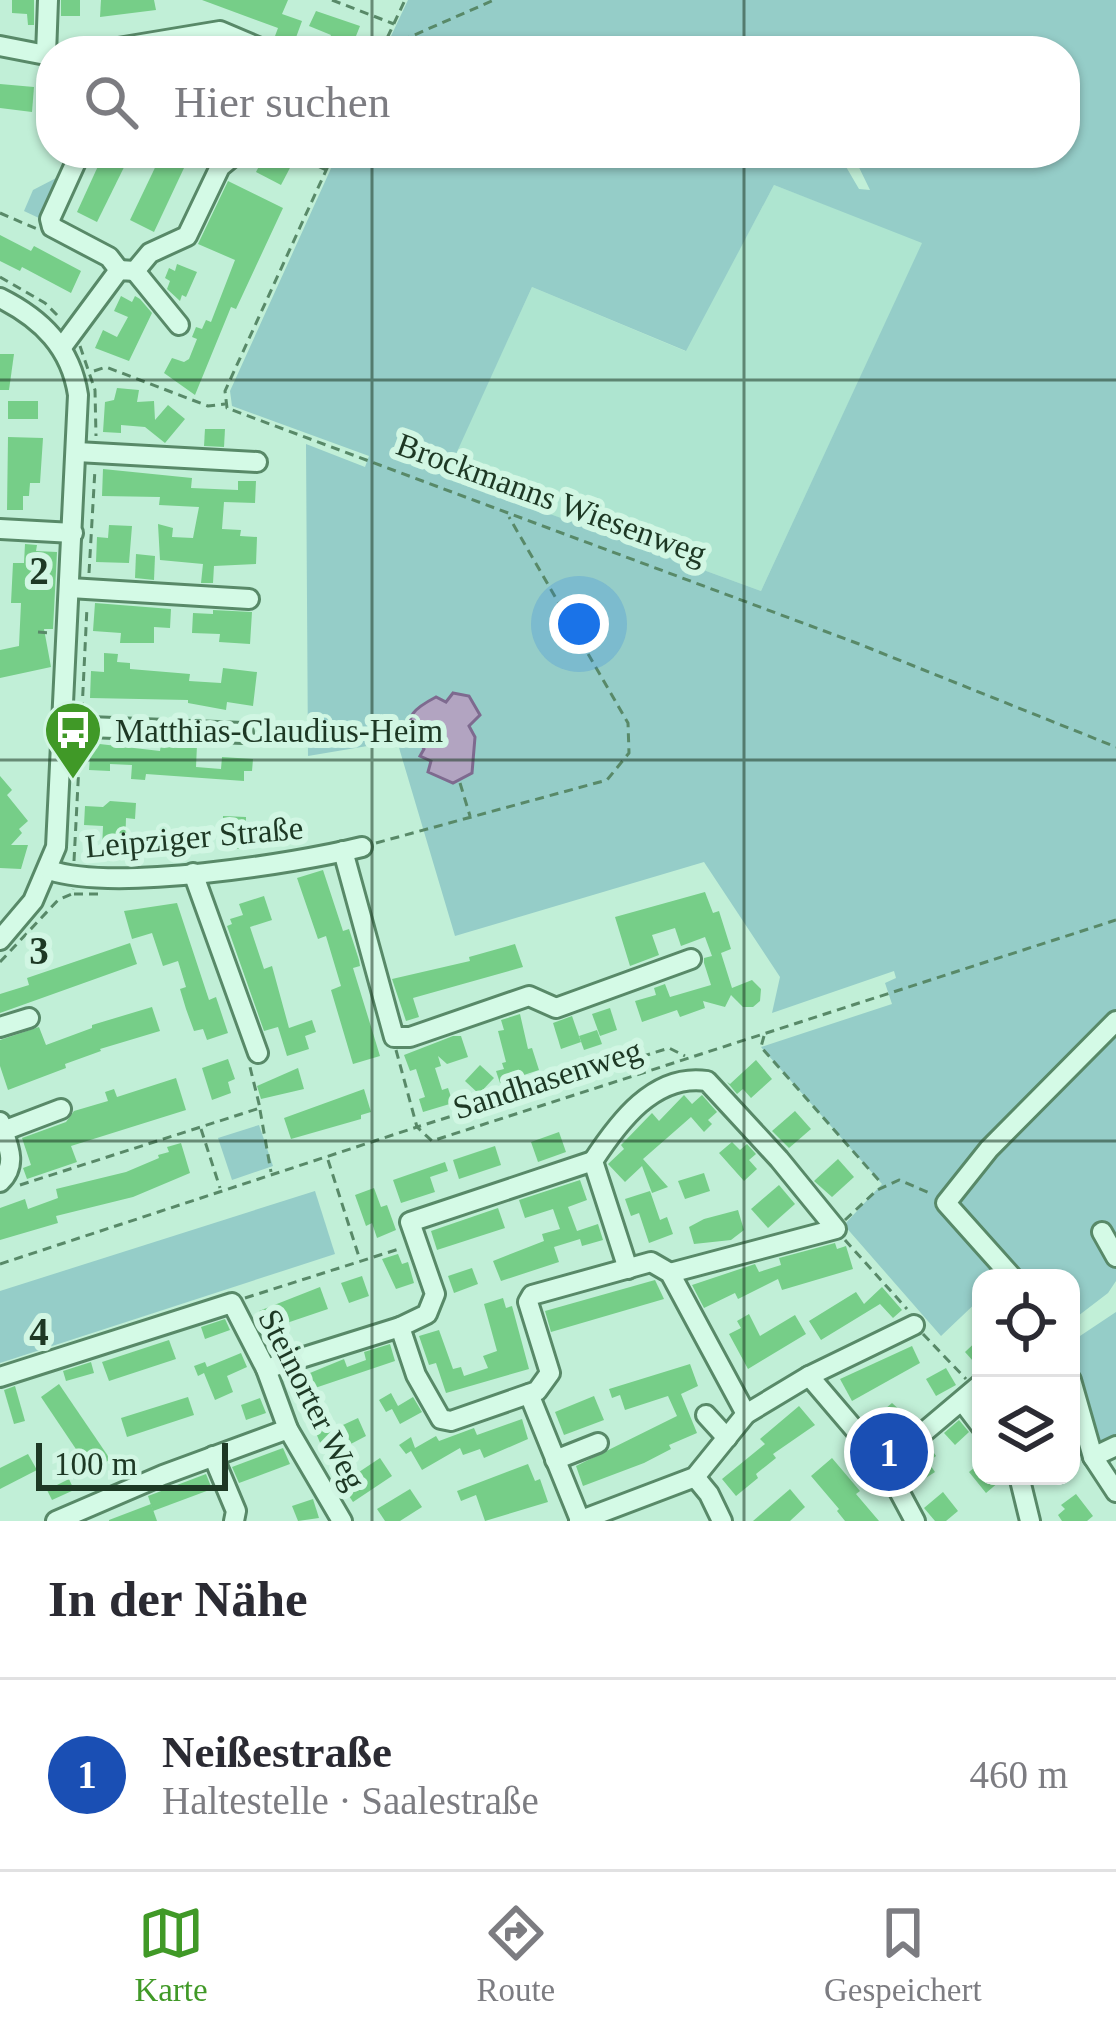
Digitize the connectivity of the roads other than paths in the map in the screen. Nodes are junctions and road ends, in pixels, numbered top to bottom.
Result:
1 (48, 0) edge
2 (49, 36) edge
3 (190, 36) edge
4 (232, 36) edge
5 (0, 46) edge
6 (36, 53) edge
7 (73, 168) edge
8 (220, 168) edge
9 (127, 270) junction
10 (0, 298) edge
11 (179, 325) dead end
12 (62, 346) junction
13 (77, 452) junction
14 (257, 462) dead end
15 (0, 529) edge
16 (73, 533) junction
17 (70, 588) junction
18 (249, 599) dead end
19 (63, 726) junction
20 (243, 733) dead end
21 (50, 870) junction
22 (193, 873) junction
23 (0, 940) edge
24 (691, 959) dead end
25 (29, 1018) dead end
26 (1116, 1021) edge
27 (0, 1027) edge
28 (258, 1053) road end
29 (61, 1109) dead end
30 (2, 1126) edge
31 (593, 1160) junction
32 (7, 1185) edge
33 (1102, 1232) dead end
34 (1116, 1257) edge
35 (628, 1269) junction
36 (1005, 1269) edge
37 (670, 1273) junction
38 (914, 1325) road end
39 (400, 1328) junction
40 (261, 1360) junction
41 (809, 1376) junction
42 (0, 1377) edge
43 (972, 1392) edge
44 (529, 1394) junction
45 (1080, 1412) edge
46 (746, 1414) junction
47 (706, 1415) dead end
48 (288, 1430) junction
49 (727, 1438) junction
50 (598, 1444) dead end
51 (1116, 1446) edge
52 (213, 1456) junction
53 (1093, 1457) junction
54 (556, 1460) junction
55 (885, 1465) junction
56 (694, 1477) junction
57 (1021, 1485) edge
58 (1116, 1492) edge
59 (56, 1521) edge
60 (234, 1521) edge
61 (342, 1521) edge
62 (579, 1521) edge
63 (722, 1521) edge
64 (915, 1521) edge
65 (1030, 1521) edge

1 - 2 street
3 - 4 street
5 - 6 street
7 - 9 street
8 - 9 street
9 - 11 street
9 - 12 street
10 - 12 street
12 - 13 street
13 - 14 street
13 - 16 street
15 - 16 street
16 - 17 street
17 - 18 street
17 - 19 street
19 - 20 street
19 - 21 street
21 - 22 street, Leipziger Straße
21 - 23 street
22 - 24 street, Leipziger Straße
22 - 28 street
25 - 27 street
26 - 36 street
29 - 30 street
30 - 32 street
31 - 35 street
31 - 37 street
31 - 39 street
33 - 34 street
35 - 37 street
35 - 44 street
37 - 46 street
38 - 41 street
39 - 40 street
39 - 44 street
40 - 42 street, Steinorter Weg
40 - 48 street, Steinorter Weg
41 - 46 street
41 - 55 street
43 - 55 street
44 - 54 street
45 - 53 street
46 - 49 street
47 - 49 street
48 - 52 street
48 - 61 street, Steinorter Weg
49 - 56 street
50 - 54 street
51 - 53 street
52 - 59 street
52 - 60 street
53 - 58 street
54 - 62 street
55 - 64 street
56 - 62 street
56 - 63 street
57 - 65 street

